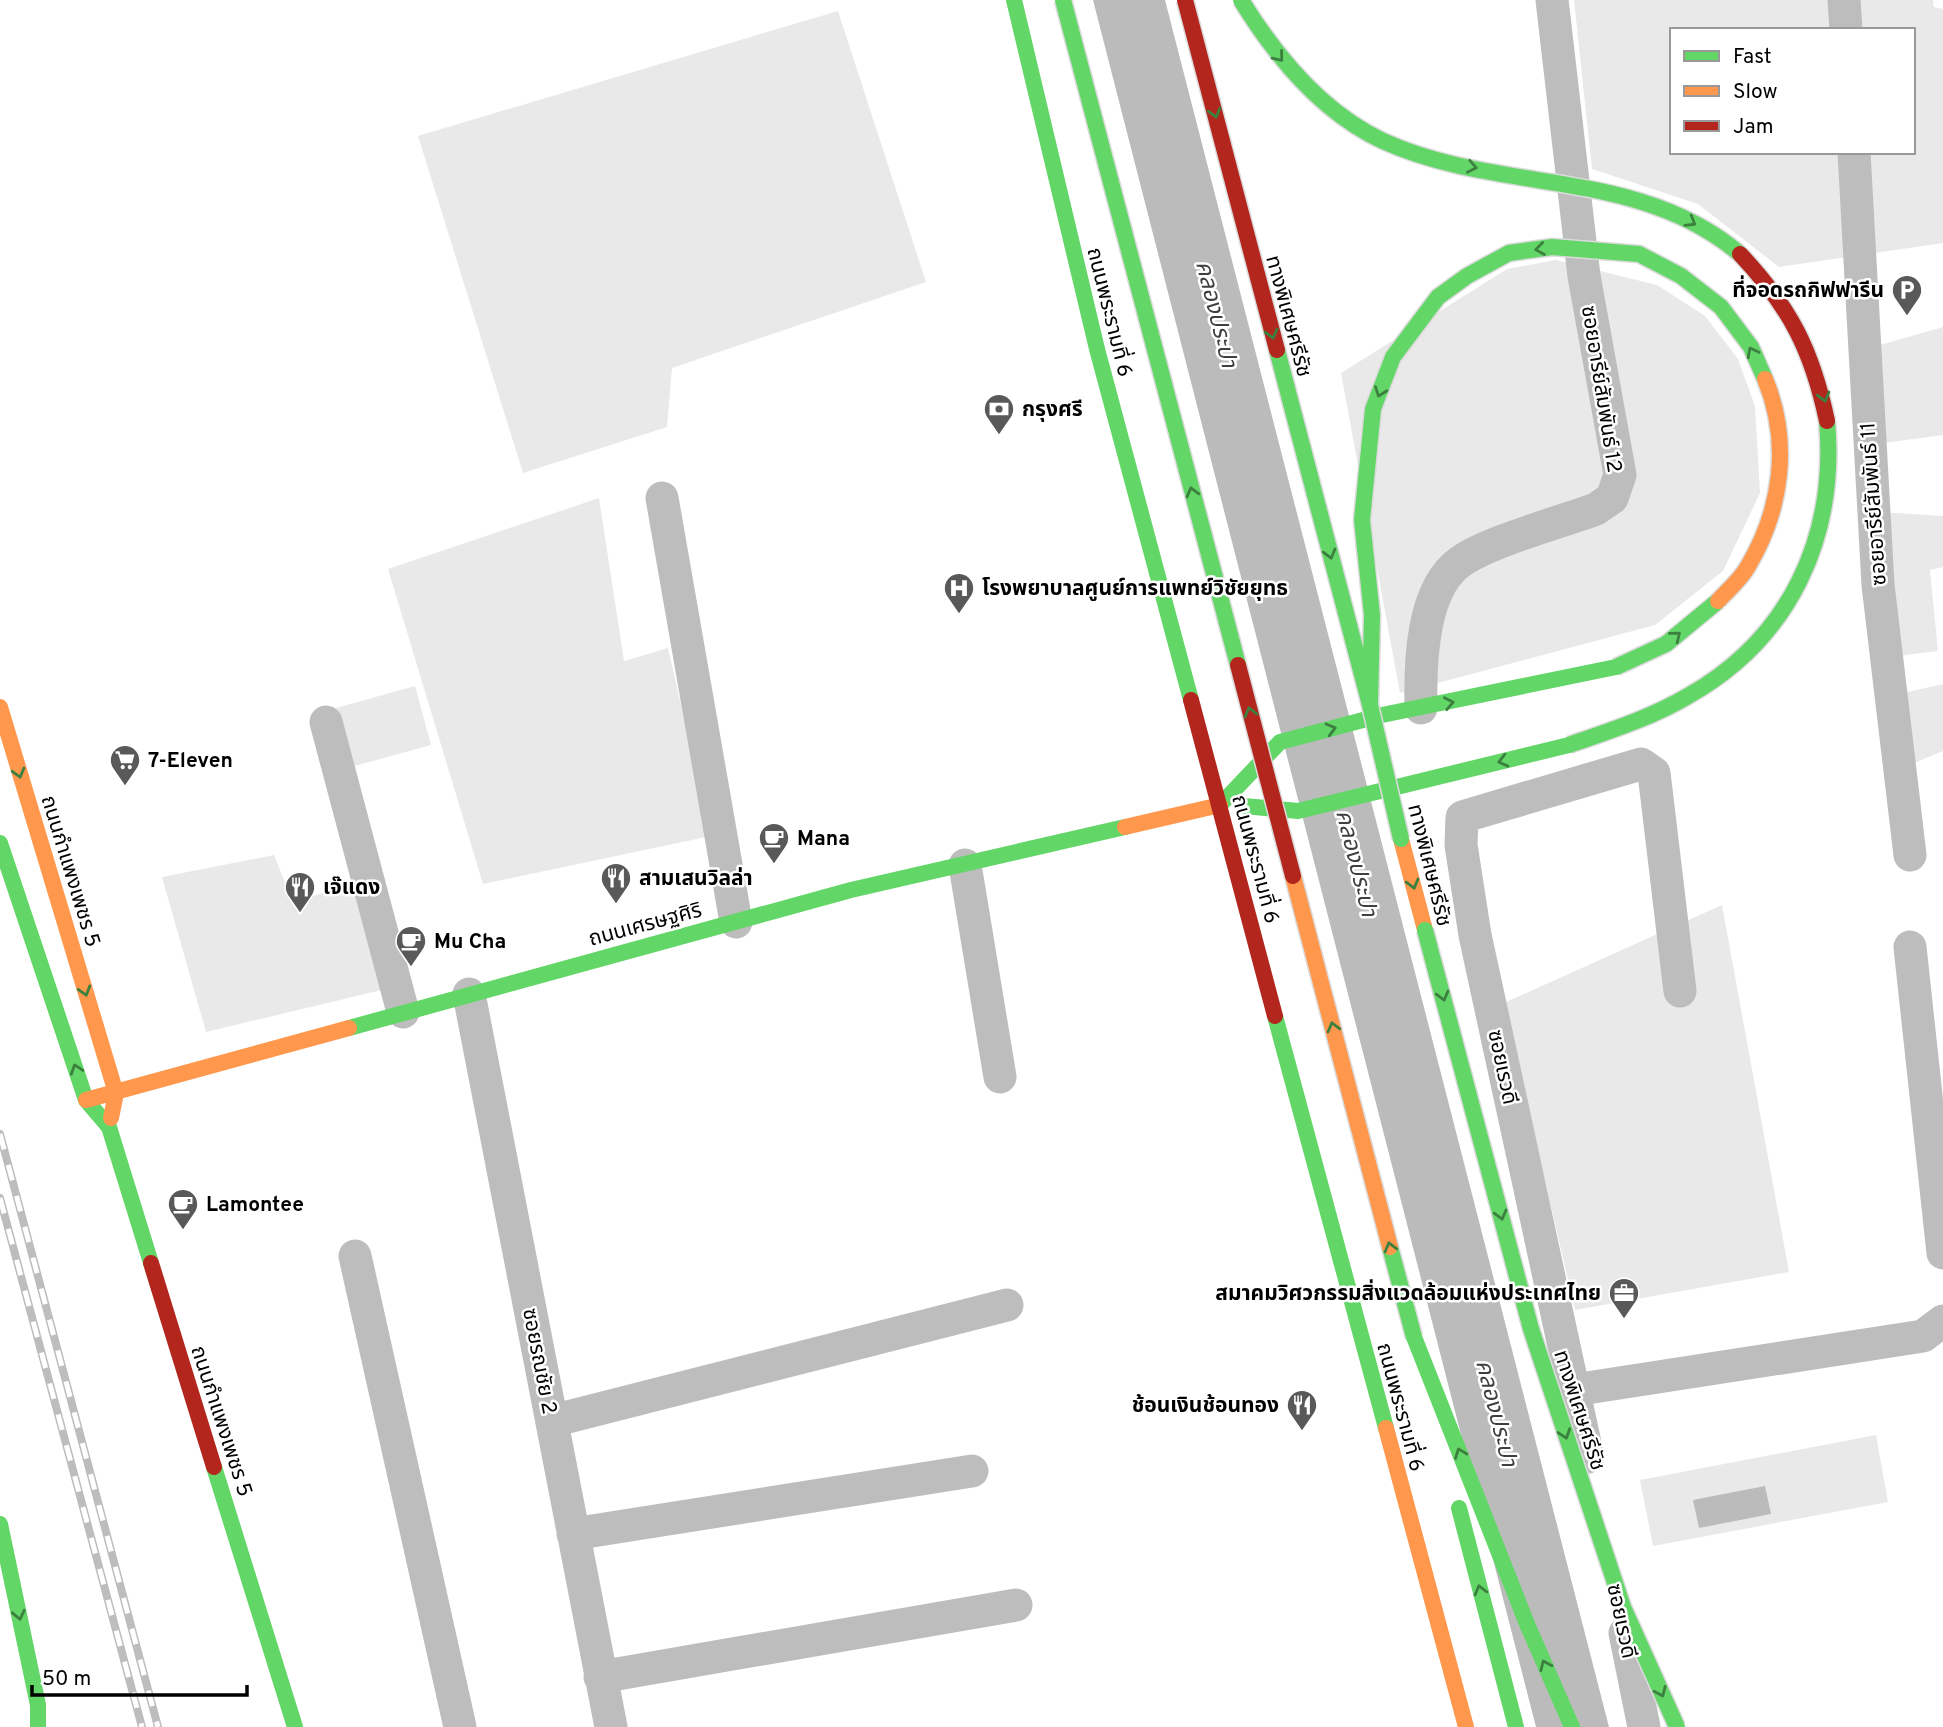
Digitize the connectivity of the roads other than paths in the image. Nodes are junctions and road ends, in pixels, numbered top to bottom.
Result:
1 (1063, 0) edge
2 (1071, 0) edge
3 (1185, 0) edge
4 (1241, 0) edge
5 (1552, 0) edge
6 (1843, 0) edge
7 (1026, 6) edge
8 (1846, 28) edge
9 (1854, 154) edge
10 (662, 498) dead end
11 (0, 707) edge
12 (1421, 708) junction
13 (1376, 710) junction
14 (326, 722) dead end
15 (1220, 805) junction
16 (29, 806) junction
17 (10, 812) dead end
18 (0, 843) edge
19 (1910, 855) dead end
20 (965, 864) junction
21 (736, 922) junction
22 (1910, 947) dead end
23 (1680, 991) dead end
24 (469, 994) junction
25 (403, 1013) junction
26 (1000, 1077) dead end
27 (116, 1093) junction
28 (86, 1100) junction
29 (109, 1127) junction
30 (1943, 1252) edge
31 (355, 1256) dead end
32 (1007, 1306) dead end
33 (1943, 1321) edge
34 (1414, 1336) junction
35 (1574, 1390) junction
36 (552, 1421) junction
37 (972, 1471) dead end
38 (1449, 1471) dead end
39 (1456, 1498) dead end
40 (0, 1524) edge
41 (573, 1534) junction
42 (1016, 1605) dead end
43 (600, 1677) junction
44 (37, 1727) edge
45 (295, 1727) edge
46 (460, 1727) edge
47 (611, 1727) edge
48 (1466, 1727) edge
49 (1516, 1727) edge
50 (1572, 1727) edge
51 (1644, 1727) edge
52 (1677, 1727) edge

34 -> 1 main road, bridge
2 - 7 main road
3 -> 13 main road, ทางพิเศษศรีรัช, bridge
4 -> 15 main road, ถนนเศรษฐศิริ, bridge
5 - 12 street, ซอยอารีย์สัมพันธ์ 12
6 - 8 street
7 - 15 main road, ถนนพระรามที่ 6
9 - 19 street, ซอยอารีย์สัมพันธ์ 11
10 - 21 street
11 -> 16 main road, ถนนกำแพงเพชร 5
12 - 13 main road
12 -> 13 main road, bridge
15 -> 13 main road
13 -> 52 main road, ทางพิเศษศรีรัช, bridge
14 - 25 street
15 - 20 main road, ถนนเศรษฐศิริ
15 - 48 main road, ถนนพระรามที่ 6
16 - 17 main road
16 -> 27 main road, ถนนกำแพงเพชร 5
28 -> 18 main road, ถนนกำแพงเพชร 5
20 - 21 main road, ถนนเศรษฐศิริ
20 - 26 street
21 - 24 main road, ถนนเศรษฐศิริ
22 - 30 street
23 - 35 street, ซอยเรวดี
24 - 25 main road, ถนนเศรษฐศิริ
24 - 36 street, ซอยรณชัย 2
25 - 27 main road, ถนนเศรษฐศิริ
27 - 28 main road, ถนนเศรษฐศิริ
27 - 29 main road, ถนนกำแพงเพชร 5
28 - 29 main road, ถนนกำแพงเพชร 5
29 - 45 main road, ถนนกำแพงเพชร 5
31 - 46 street
32 - 36 street
33 - 35 street
34 - 38 main road
50 -> 34 main road
35 - 51 street, ซอยเรวดี
36 - 41 street, ซอยรณชัย 2
37 - 41 street
49 -> 39 main road
40 -> 44 main road
41 - 43 street, ซอยรณชัย 2
42 - 43 street
43 - 47 street, ซอยรณชัย 2

